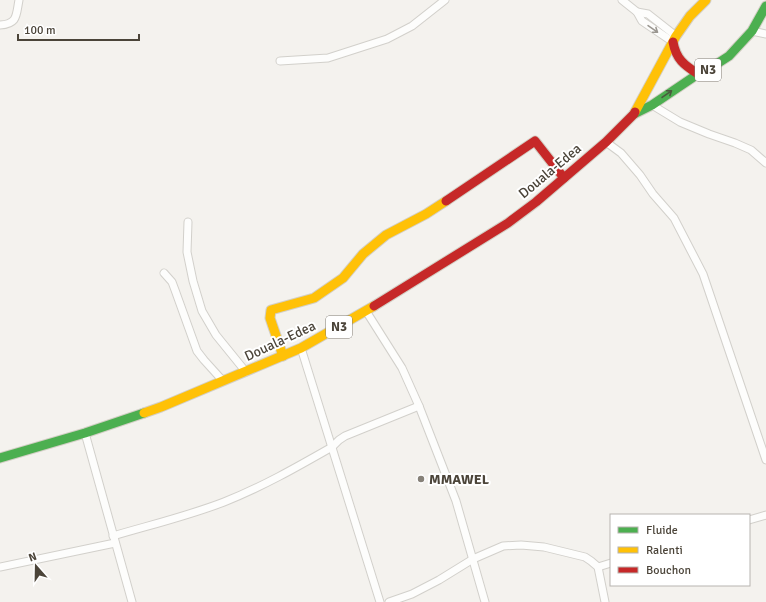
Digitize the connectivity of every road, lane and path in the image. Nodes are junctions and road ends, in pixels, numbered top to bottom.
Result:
1 (18, 0) edge
2 (446, 0) edge
3 (622, 0) edge
4 (706, 0) edge
5 (766, 6) edge
6 (0, 25) edge
7 (752, 31) junction
8 (766, 34) edge
9 (674, 39) junction
10 (280, 61) dead end
11 (698, 74) junction
12 (652, 105) junction
13 (634, 114) junction
14 (606, 142) junction
15 (766, 163) edge
16 (564, 178) junction
17 (188, 222) dead end
18 (164, 273) dead end
19 (366, 312) junction
20 (301, 348) junction
21 (283, 356) junction
22 (246, 372) junction
23 (223, 381) junction
24 (419, 406) junction
25 (85, 433) junction
26 (332, 447) junction
27 (0, 458) edge
28 (766, 460) edge
29 (766, 515) edge
30 (750, 520) edge
31 (114, 539) junction
32 (472, 559) junction
33 (610, 563) edge
34 (0, 567) edge
35 (598, 567) junction
36 (132, 602) edge
37 (380, 602) edge
38 (389, 602) edge
39 (485, 602) edge
40 (605, 602) edge

1 - 6 street
2 - 10 street
3 - 9 street
4 - 9 main road, Douala-Edea / N3
5 - 7 main road, Douala-Edea / N3
7 - 8 street
7 - 11 main road, Douala-Edea / N3
9 - 11 main road
9 - 13 main road, Douala-Edea / N3
12 -> 11 main road, Douala-Edea / N3
12 - 13 main road, Douala-Edea / N3
12 - 15 street
13 - 14 main road, Douala-Edea / N3
14 - 16 main road, Douala-Edea / N3
14 - 28 street
16 - 19 main road, Douala-Edea / N3
16 - 21 main road
17 - 22 street
18 - 23 street
19 - 20 main road, Douala-Edea / N3
19 - 24 street
20 - 21 main road, Douala-Edea / N3
20 - 26 street
21 - 22 main road, Douala-Edea / N3
22 - 23 main road, Douala-Edea / N3
23 - 25 main road, Douala-Edea / N3
24 - 26 street
24 - 32 street
25 - 27 main road, Douala-Edea / N3
25 - 31 street
26 - 31 street
26 - 37 street
29 - 30 street
31 - 34 street
31 - 36 street
32 - 35 street
32 - 38 street
32 - 39 street
33 - 35 street
35 - 40 street

